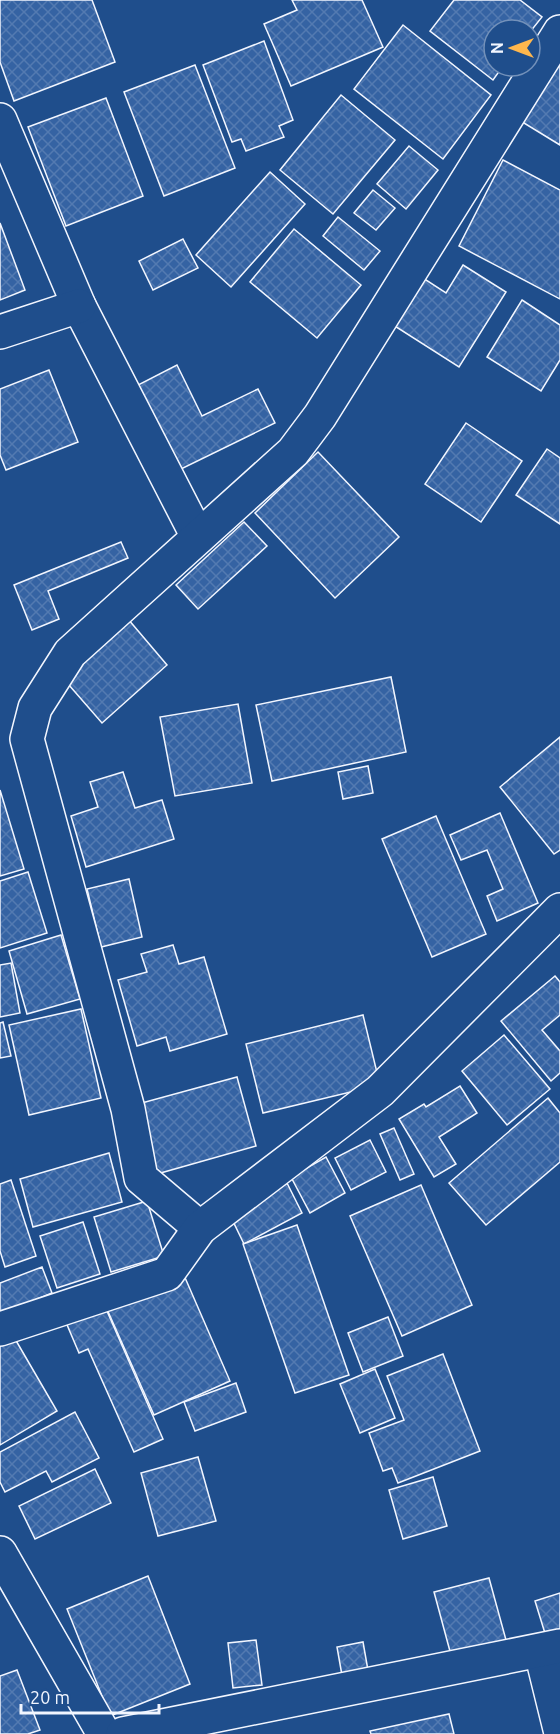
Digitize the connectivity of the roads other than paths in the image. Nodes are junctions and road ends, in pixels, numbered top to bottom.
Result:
1 (560, 32) edge
2 (0, 120) edge
3 (79, 306) junction
4 (0, 332) edge
5 (198, 537) junction
6 (560, 910) edge
7 (200, 1228) junction
8 (0, 1329) edge
9 (0, 1553) edge
10 (550, 1649) edge
11 (560, 1729) edge
12 (104, 1734) edge
13 (123, 1734) edge

1 - 5 street
2 - 3 street
3 - 4 street
3 - 5 street
5 - 7 street
6 - 7 street
7 - 8 street
9 - 12 street
10 - 11 street
10 - 13 street

